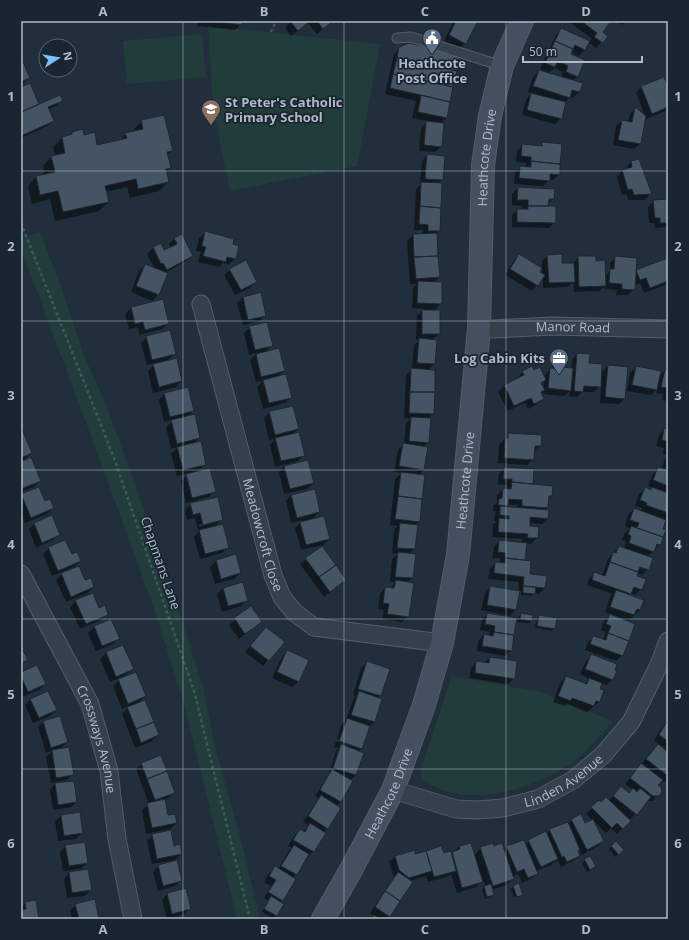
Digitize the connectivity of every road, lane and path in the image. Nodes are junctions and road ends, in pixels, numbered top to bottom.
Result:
1 (276, 21) edge
2 (522, 21) edge
3 (271, 32) dead end
4 (397, 38) dead end
5 (502, 66) junction
6 (21, 223) edge
7 (201, 304) dead end
8 (478, 328) junction
9 (668, 329) edge
10 (21, 574) edge
11 (28, 602) edge
12 (668, 641) edge
13 (442, 643) junction
14 (393, 790) junction
15 (133, 919) edge
16 (250, 919) edge
17 (323, 919) edge

1 - 3 path
2 - 5 street, Heathcote Drive
4 - 5 lane
5 - 8 street, Heathcote Drive
6 - 16 path, Chapmans Lane
7 - 13 street, Meadowcroft Close
8 - 9 street, Manor Road
8 - 13 street, Heathcote Drive
10 - 11 street, Crossways Avenue
11 - 15 street, Crossways Avenue
12 - 14 street, Linden Avenue
13 - 14 street, Heathcote Drive
14 - 17 street, Heathcote Drive

